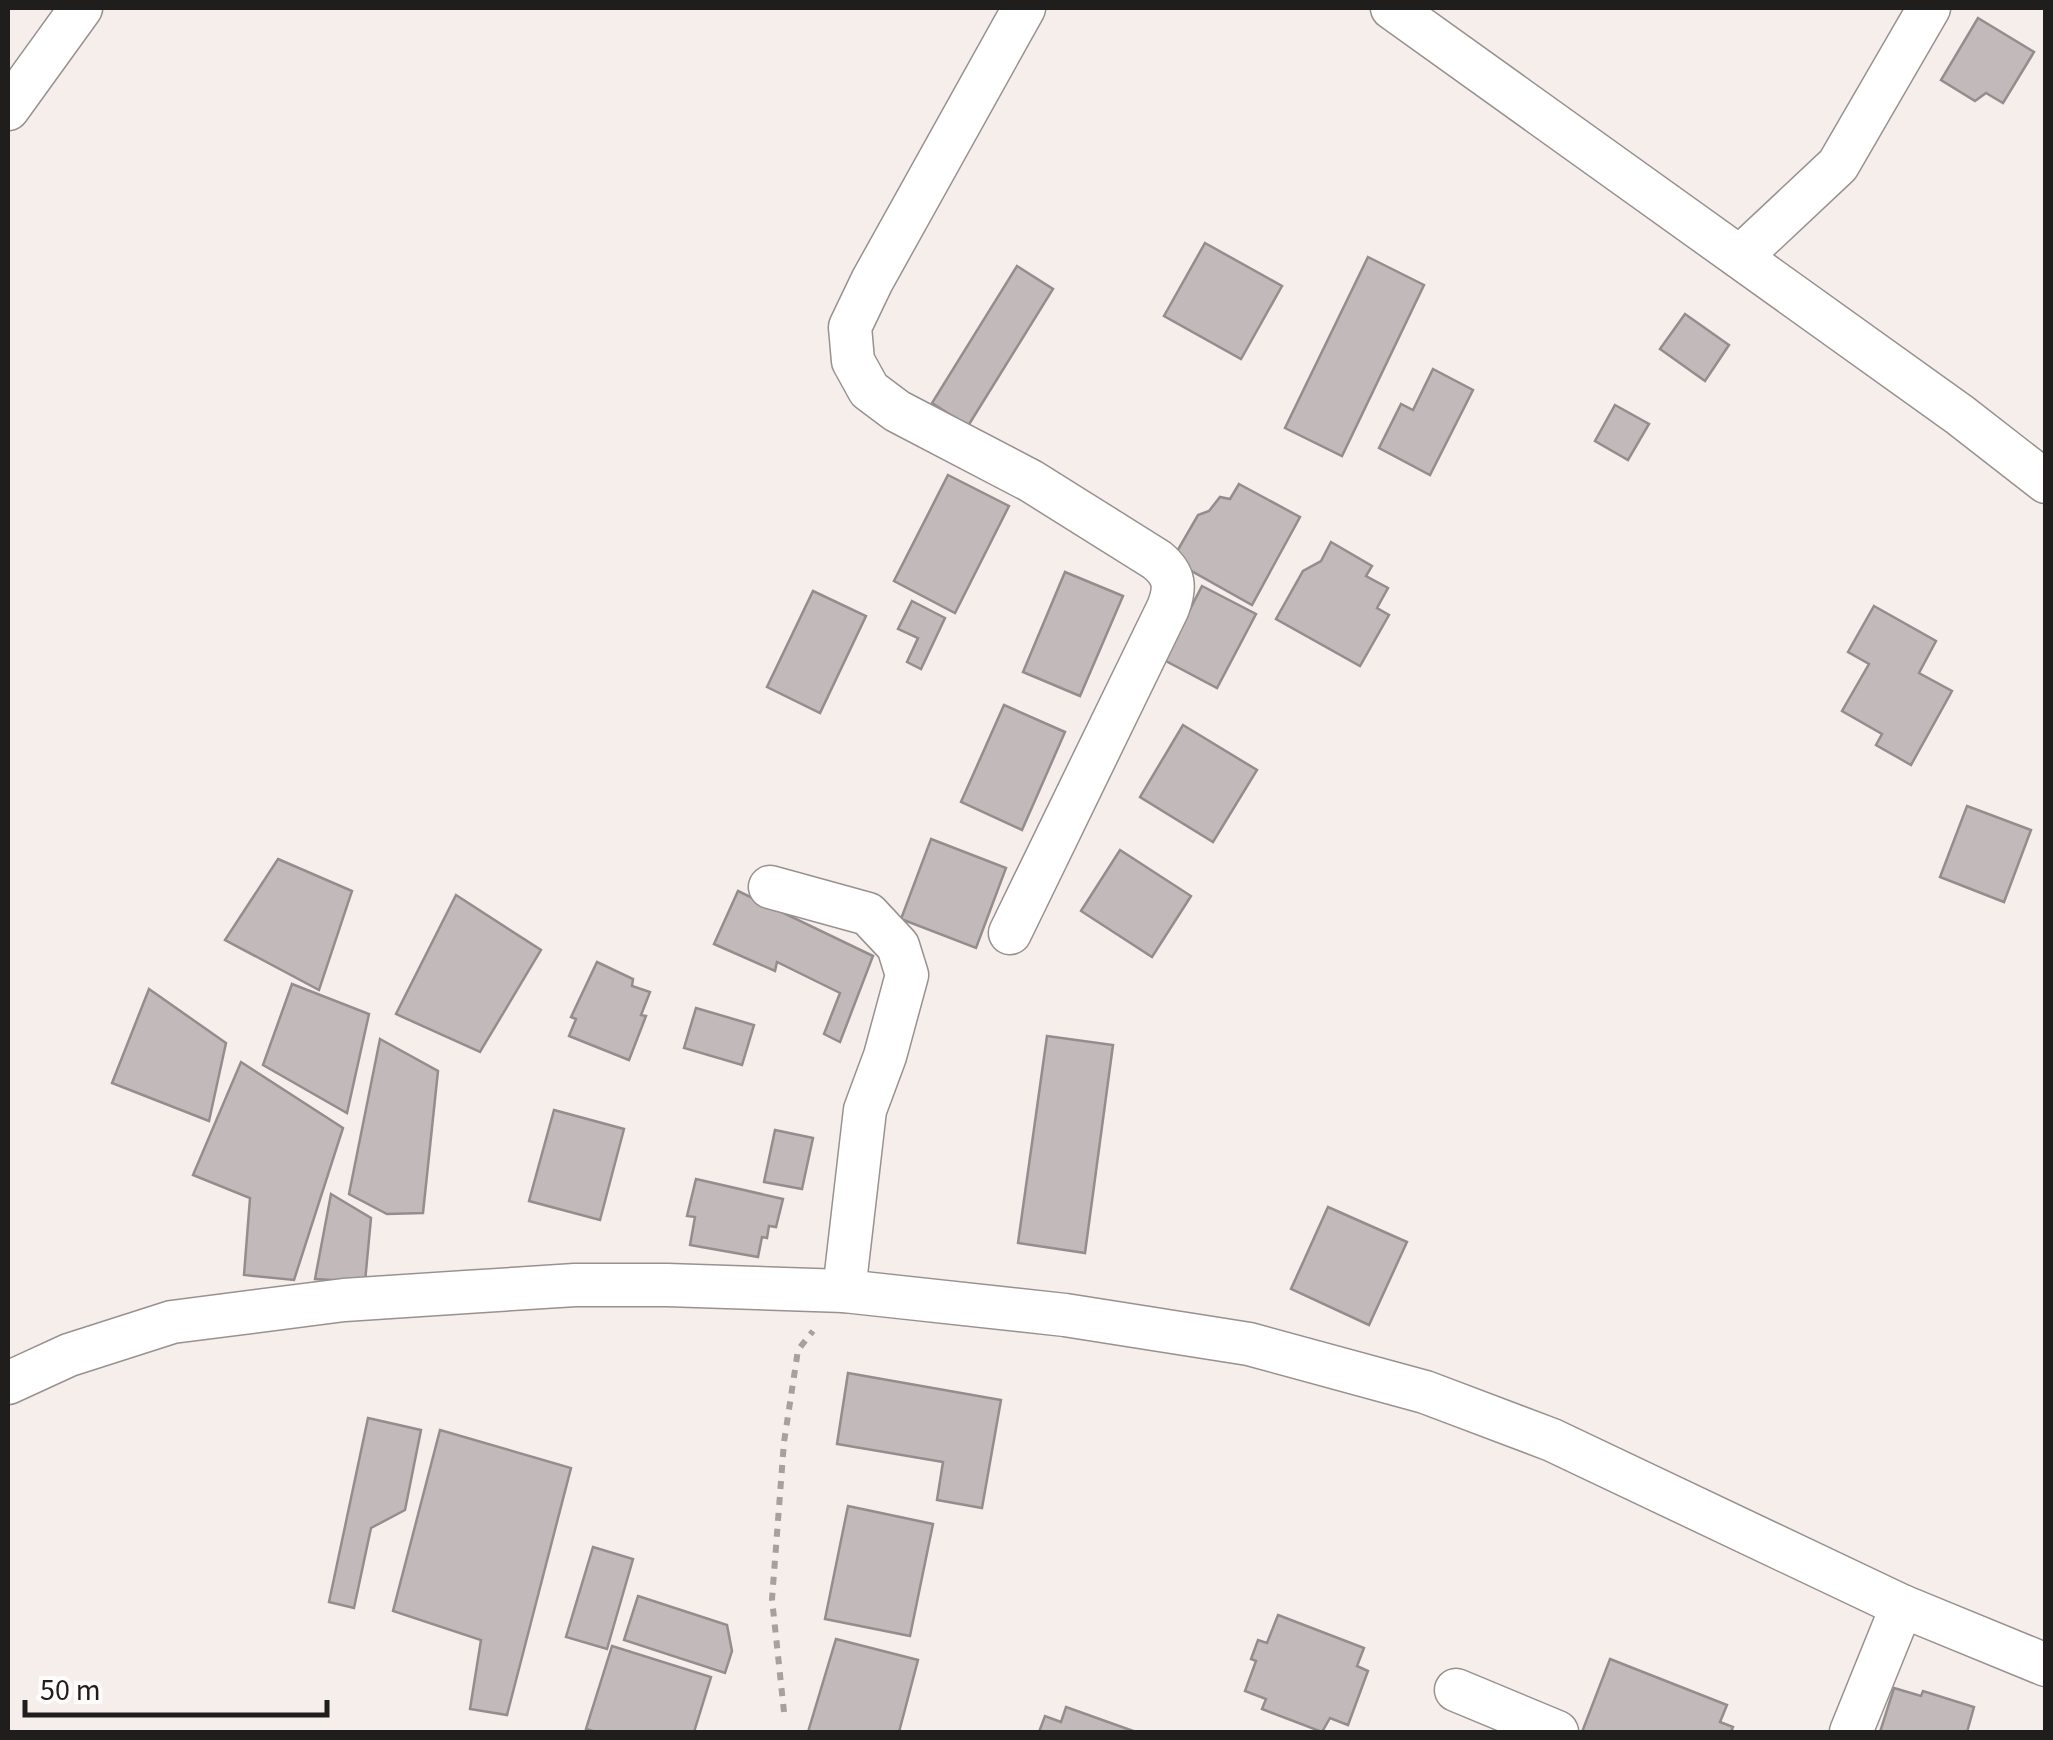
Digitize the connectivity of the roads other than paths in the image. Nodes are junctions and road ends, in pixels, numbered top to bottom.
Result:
1 (81, 8) edge
2 (1024, 8) edge
3 (1392, 8) edge
4 (1929, 8) edge
5 (8, 108) edge
6 (1740, 257) junction
7 (2046, 482) edge
8 (770, 888) dead end
9 (1010, 934) dead end
10 (844, 1290) junction
11 (8, 1383) edge
12 (1902, 1606) junction
13 (2046, 1666) edge
14 (1456, 1690) dead end
15 (1557, 1732) edge
16 (1851, 1732) edge

1 - 5 street
2 - 9 street
3 - 6 street
4 - 6 street
6 - 7 street
8 - 10 street
10 - 11 street
10 - 12 street
12 - 13 street
12 - 16 street
14 - 15 street

